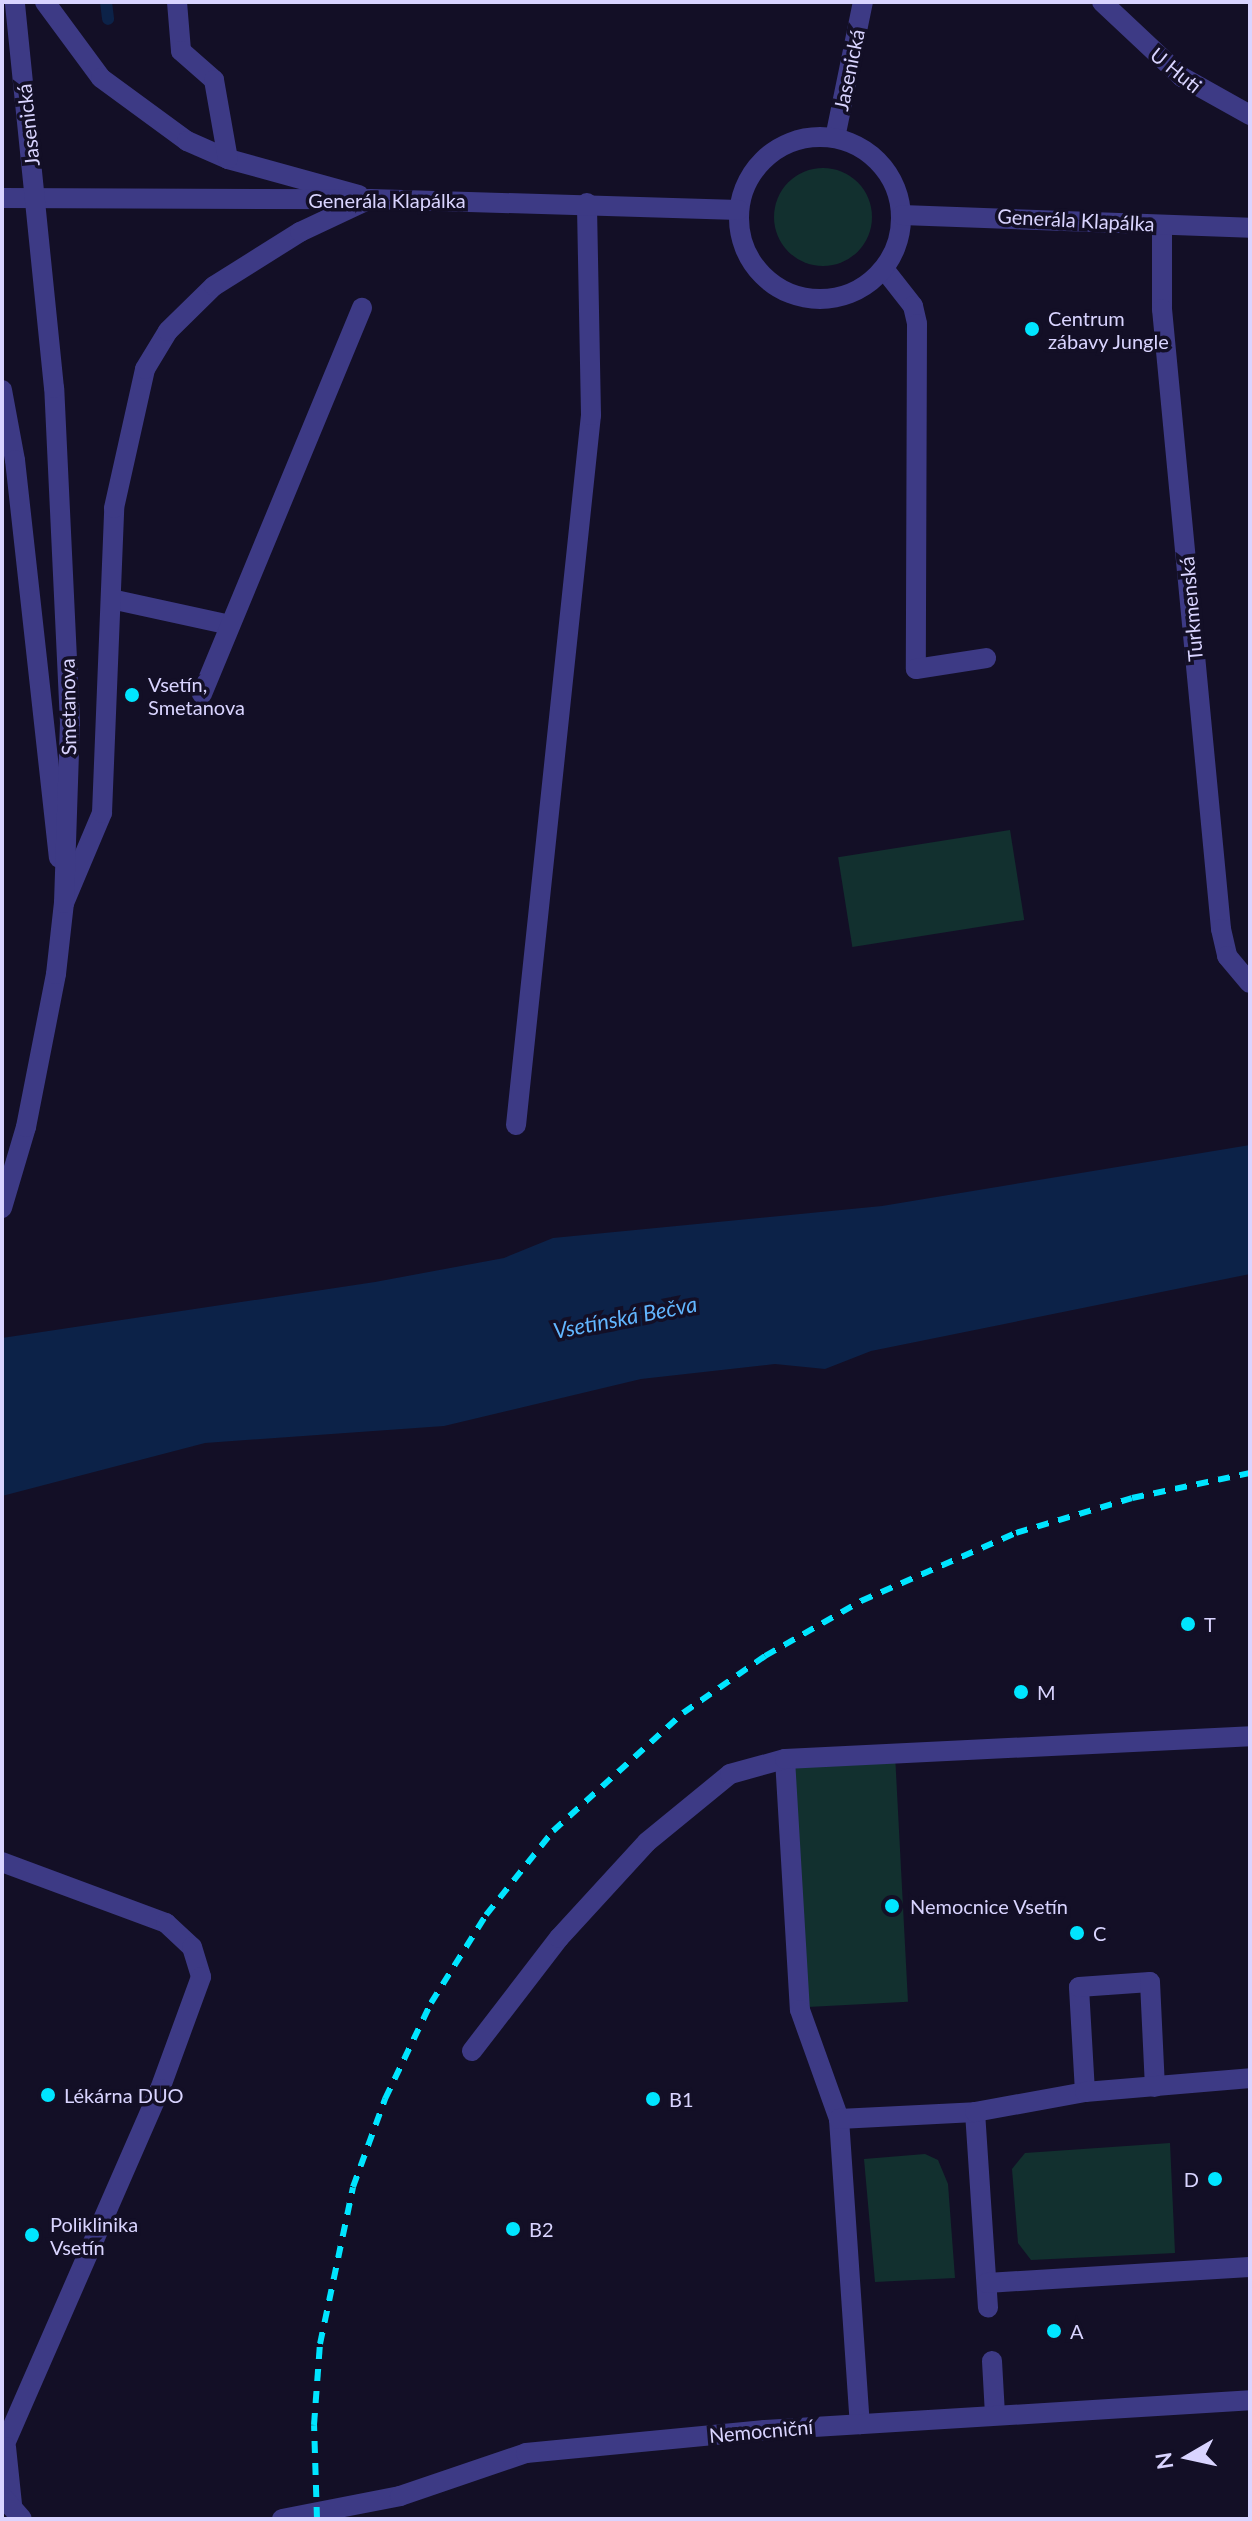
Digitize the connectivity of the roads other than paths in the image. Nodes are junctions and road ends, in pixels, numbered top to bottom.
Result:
1 (15, 2) edge
2 (45, 2) edge
3 (177, 2) edge
4 (863, 2) edge
5 (1106, 7) edge
6 (1250, 115) edge
7 (835, 138) junction
8 (228, 159) junction
9 (2, 198) edge
10 (370, 199) junction
11 (36, 201) junction
12 (587, 203) junction
13 (739, 210) junction
14 (902, 215) junction
15 (1162, 225) junction
16 (1250, 228) edge
17 (884, 269) junction
18 (362, 308) dead end
19 (2, 390) edge
20 (111, 599) junction
21 (230, 625) junction
22 (986, 658) dead end
23 (202, 694) dead end
24 (64, 903) junction
25 (1250, 983) edge
26 (516, 1125) dead end
27 (2, 1208) edge
28 (1250, 1736) edge
29 (785, 1759) junction
30 (2, 1862) edge
31 (472, 2051) dead end
32 (1250, 2078) edge
33 (1155, 2087) junction
34 (1085, 2092) junction
35 (975, 2112) junction
36 (839, 2119) junction
37 (1250, 2267) edge
38 (987, 2283) junction
39 (988, 2308) dead end
40 (992, 2361) dead end
41 (1250, 2400) edge
42 (995, 2414) junction
43 (860, 2424) junction
44 (4, 2449) edge
45 (12, 2506) edge
46 (282, 2519) edge

1 - 11 street, Jasenická
2 - 8 street
3 - 8 street
4 - 7 street, Jasenická
5 - 6 street, U Huti
7 - 13 street
7 - 14 street
8 - 10 street
9 - 11 street, Generála Klapálka
10 - 11 street, Generála Klapálka
10 - 12 street, Generála Klapálka
10 - 20 street
11 - 24 street, Smetanova
12 - 13 street, Generála Klapálka
12 - 26 street
13 - 17 street
14 - 15 street, Generála Klapálka
14 - 17 street
15 - 16 street, Generála Klapálka
15 - 25 street, Turkmenská
17 - 22 street
18 - 21 street
19 - 24 street
20 - 21 street
20 - 24 street
21 - 23 street
24 - 27 street, Smetanova
28 - 29 street
29 - 31 street
29 - 36 street
30 - 44 street
32 - 33 street
33 - 34 street
33 - 34 street
34 - 35 street
35 - 36 street
35 - 38 street
36 - 43 street
37 - 38 street
38 - 39 street
40 - 42 street
41 - 42 street, Nemocniční
42 - 43 street, Nemocniční
43 - 46 street, Nemocniční
44 - 45 street

